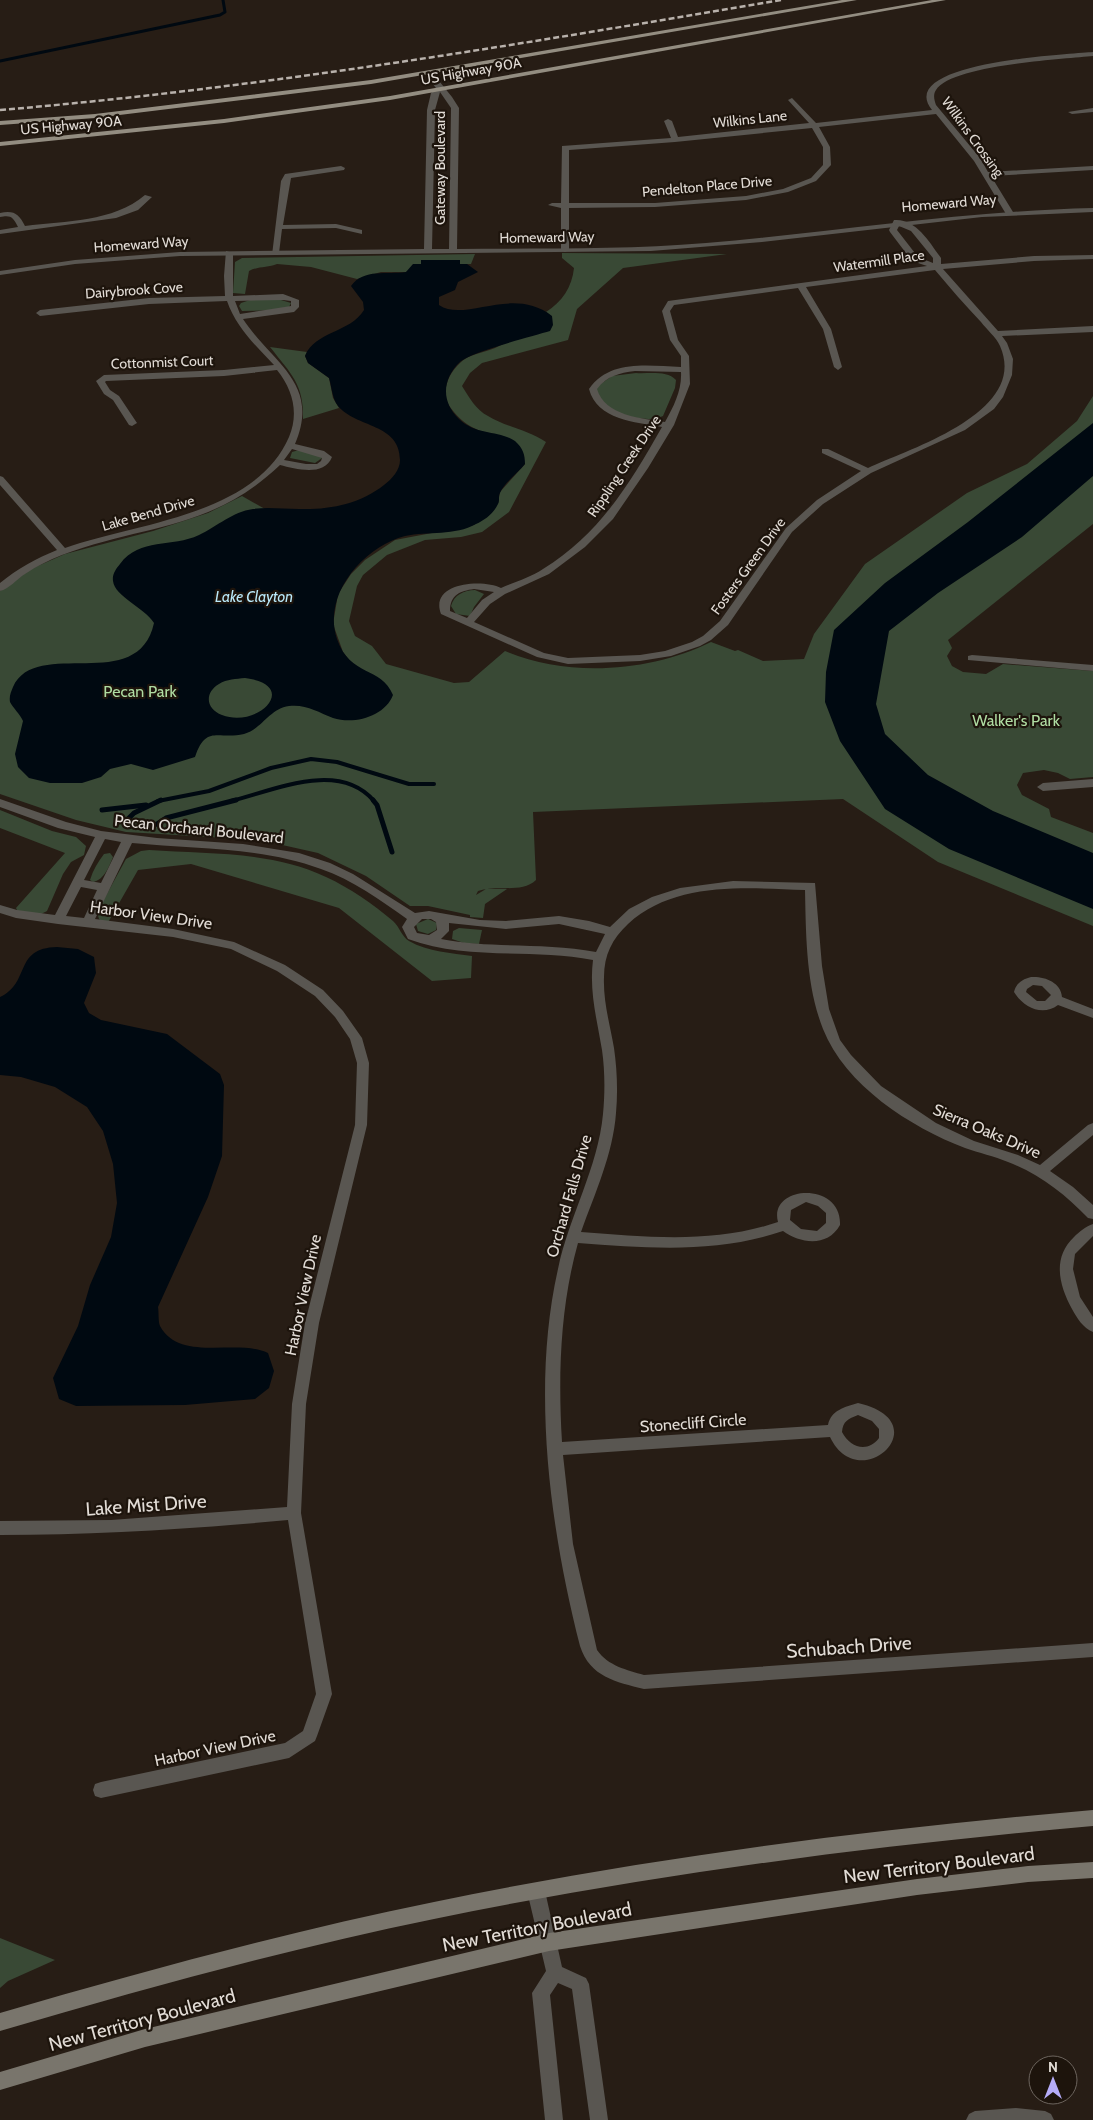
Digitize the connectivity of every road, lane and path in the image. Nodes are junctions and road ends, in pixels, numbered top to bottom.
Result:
1 (854, 0) edge
2 (943, 0) edge
3 (1093, 54) edge
4 (428, 73) junction
5 (440, 89) junction
6 (792, 100) dead end
7 (1093, 110) edge
8 (936, 112) junction
9 (1072, 112) dead end
10 (668, 121) dead end
11 (0, 123) edge
12 (813, 125) junction
13 (88, 136) junction
14 (0, 139) edge
15 (675, 140) junction
16 (0, 144) edge
17 (341, 168) dead end
18 (1093, 168) edge
19 (986, 174) junction
20 (148, 197) dead end
21 (552, 205) dead end
22 (565, 206) junction
23 (1093, 210) edge
24 (1009, 212) junction
25 (0, 215) edge
26 (897, 222) junction
27 (280, 227) junction
28 (23, 229) junction
29 (1, 230) edge
30 (360, 232) dead end
31 (565, 250) junction
32 (428, 252) junction
33 (453, 252) junction
34 (276, 253) junction
35 (229, 254) junction
36 (1093, 257) edge
37 (937, 267) junction
38 (0, 273) edge
39 (801, 286) junction
40 (230, 299) junction
41 (671, 303) joint
42 (40, 313) dead end
43 (238, 317) junction
44 (1093, 329) edge
45 (997, 334) junction
46 (280, 367) junction
47 (838, 367) dead end
48 (686, 370) junction
49 (132, 423) dead end
50 (669, 425) junction
51 (290, 446) junction
52 (824, 451) dead end
53 (279, 462) junction
54 (868, 471) junction
55 (1, 482) edge
56 (63, 551) junction
57 (0, 588) edge
58 (501, 592) junction
59 (468, 623) junction
60 (972, 658) dead end
61 (1093, 668) edge
62 (1093, 783) edge
63 (1043, 787) dead end
64 (0, 803) edge
65 (102, 835) junction
66 (128, 839) junction
67 (77, 883) junction
68 (811, 886) joint
69 (105, 887) junction
70 (0, 909) edge
71 (414, 918) junction
72 (439, 918) junction
73 (58, 920) junction
74 (87, 923) junction
75 (612, 932) junction
76 (425, 940) junction
77 (598, 957) junction
78 (1056, 999) dead end
79 (1093, 1014) edge
80 (1093, 1128) edge
81 (1042, 1172) junction
82 (1093, 1214) edge
83 (785, 1225) dead end
84 (1093, 1229) edge
85 (573, 1237) junction
86 (1093, 1326) edge
87 (834, 1431) dead end
88 (554, 1449) junction
89 (294, 1513) junction
90 (0, 1528) edge
91 (1093, 1650) edge
92 (610, 1672) joint
93 (101, 1790) dead end
94 (1093, 1818) edge
95 (1093, 1870) edge
96 (536, 1890) junction
97 (549, 1942) junction
98 (555, 1973) junction
99 (0, 2022) edge
100 (0, 2081) edge
101 (554, 2120) edge
102 (599, 2120) edge
103 (975, 2120) edge
104 (1045, 2120) edge

1 - 4 main road, US Highway 90A
2 - 5 main road, US Highway 90A
3 - 8 street, Wilkins Crossing
4 - 5 street, Gateway Boulevard
4 - 11 main road, US Highway 90A
5 - 13 main road, US Highway 90A
5 - 32 street, Gateway Boulevard
5 - 33 street, Gateway Boulevard
6 - 12 street, Pendelton Place Drive
7 - 9 street
8 - 12 street, Wilkins Lane
8 - 19 street, Wilkins Crossing
10 - 15 street
12 - 15 street, Wilkins Lane
12 - 22 street, Pendelton Place Drive
13 - 14 main road
13 - 16 main road, US Highway 90A
15 - 22 street, Wilkins Lane
17 - 27 street
18 - 19 street
19 - 24 street, Wilkins Crossing
20 - 28 street
21 - 22 street, Pendelton Place Drive
22 - 31 street
23 - 24 street, Homeward Way
24 - 26 street, Homeward Way
25 - 28 street
26 - 31 street, Homeward Way
26 - 37 street, Fosters Green Drive
26 - 37 street, Fosters Green Drive
27 - 30 street
27 - 34 street
28 - 29 street
31 - 33 street, Homeward Way
32 - 33 street, Homeward Way
32 - 34 street, Homeward Way
34 - 35 street, Homeward Way
35 - 38 street, Homeward Way
35 - 40 street, Lake Bend Drive
36 - 37 street, Watermill Place
37 - 39 street, Watermill Place
37 - 45 street, Fosters Green Drive
39 - 41 street, Watermill Place
39 - 47 street
40 - 42 street, Dairybrook Cove
40 - 43 street, Lake Bend Drive
40 - 43 street
41 - 48 street, Rippling Creek Drive
43 - 46 street, Lake Bend Drive
44 - 45 street
45 - 54 street, Fosters Green Drive
46 - 49 street, Cottonmist Court
46 - 51 street, Lake Bend Drive
48 - 50 street, Rippling Creek Drive
48 - 50 street
50 - 58 street, Rippling Creek Drive
51 - 53 street, Lake Bend Drive
51 - 53 street
52 - 54 street
53 - 56 street, Lake Bend Drive
54 - 59 street, Fosters Green Drive
55 - 56 street
56 - 57 street, Lake Bend Drive
58 - 59 street, Rippling Creek Drive
58 - 59 street
60 - 61 street
62 - 63 street
64 - 65 street, Pecan Orchard Boulevard
65 - 66 street, Pecan Orchard Boulevard
65 - 67 street
66 - 69 street
66 - 71 street, Pecan Orchard Boulevard
67 - 69 street
67 - 73 street
68 - 75 street, Orchard Falls Drive
68 - 81 street, Sierra Oaks Drive
69 - 74 street
70 - 73 street, Harbor View Drive
71 - 72 street
71 - 76 street
72 - 75 street
72 - 76 street
73 - 74 street, Harbor View Drive
74 - 89 street, Harbor View Drive
75 - 77 street, Orchard Falls Drive
76 - 77 street
77 - 85 street, Orchard Falls Drive
78 - 79 street
80 - 81 street
81 - 82 street, Sierra Oaks Drive
83 - 85 street
84 - 86 street
85 - 88 street, Orchard Falls Drive
87 - 88 street, Stonecliff Circle
88 - 92 street, Orchard Falls Drive
89 - 90 street, Lake Mist Drive
89 - 93 street, Harbor View Drive
91 - 92 street, Schubach Drive
94 - 96 main road, New Territory Boulevard
95 - 97 main road, New Territory Boulevard
96 - 97 street
96 - 99 main road, New Territory Boulevard
97 - 98 street
97 - 100 main road, New Territory Boulevard
98 - 101 street
98 - 102 street
103 - 104 street

